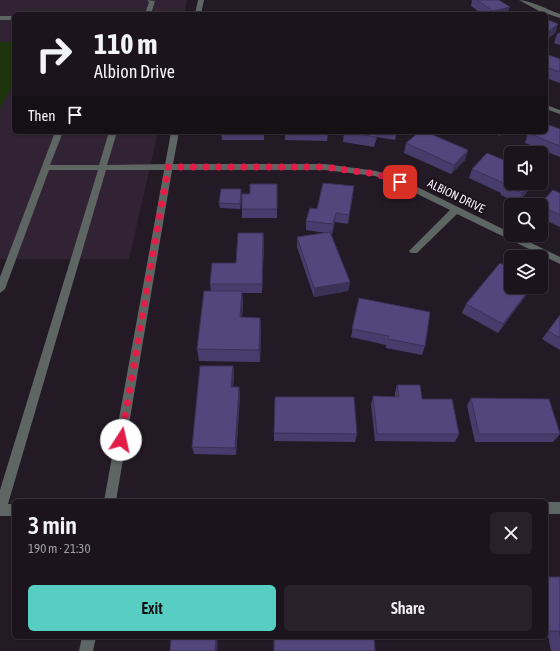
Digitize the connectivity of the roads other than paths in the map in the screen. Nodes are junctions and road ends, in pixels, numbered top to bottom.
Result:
1 (150, 0) edge
2 (201, 0) edge
3 (522, 0) edge
4 (149, 12) edge
5 (198, 12) edge
6 (547, 12) edge
7 (548, 12) edge
8 (560, 16) edge
9 (0, 18) edge
10 (12, 18) edge
11 (548, 108) edge
12 (560, 112) edge
13 (58, 134) edge
14 (112, 134) edge
15 (175, 134) edge
16 (168, 167) junction
17 (45, 168) junction
18 (102, 169) junction
19 (456, 210) junction
20 (414, 251) dead end
21 (560, 261) edge
22 (0, 289) edge
23 (110, 499) edge
24 (548, 508) edge
25 (560, 508) edge
26 (0, 510) edge
27 (12, 510) edge
28 (89, 639) edge
29 (86, 651) edge

1 - 4 street
2 - 5 street
3 - 6 street
7 - 8 street
9 - 10 street
11 - 12 street
13 - 17 street
14 - 18 street
15 - 16 street
16 - 18 street, ALBION DRIVE
16 - 19 street, ALBION DRIVE
16 - 23 street
17 - 18 street, ALBION DRIVE
17 - 22 street
18 - 26 street
19 - 20 street
19 - 21 street, ALBION DRIVE
24 - 25 street
26 - 27 street
28 - 29 street

